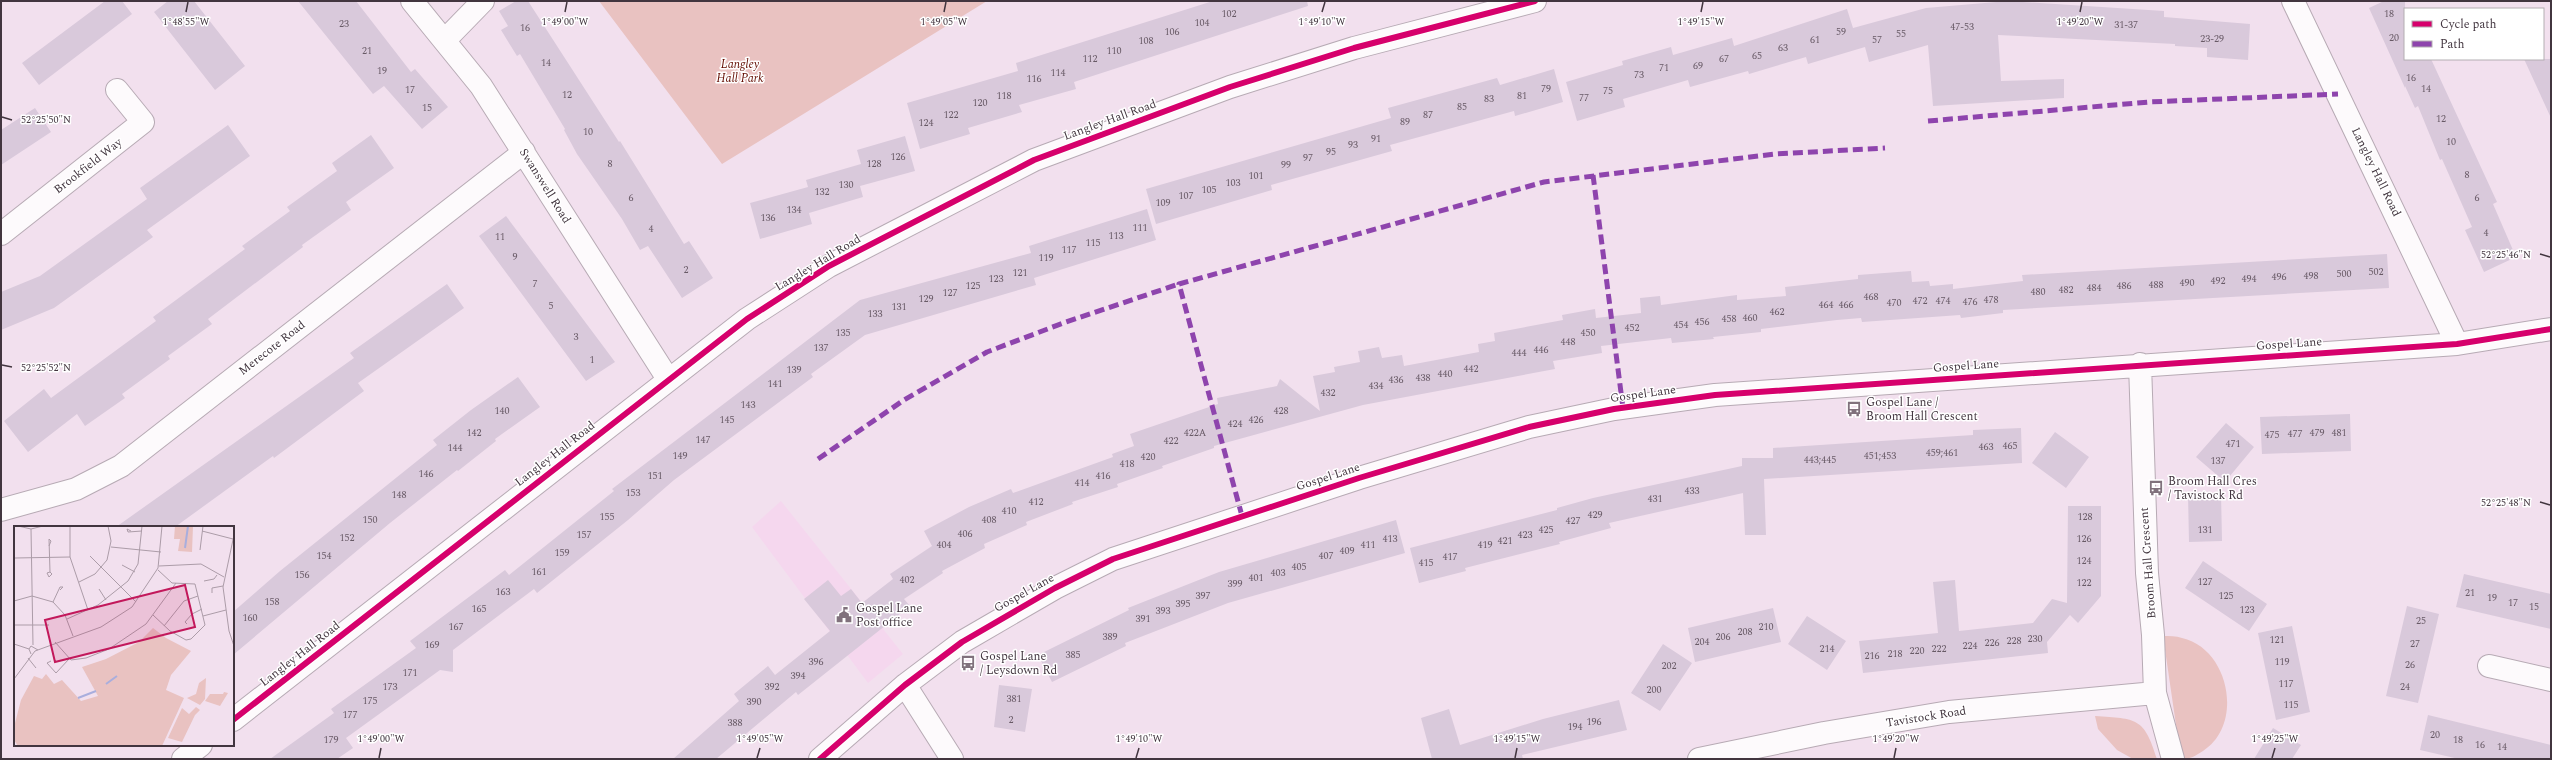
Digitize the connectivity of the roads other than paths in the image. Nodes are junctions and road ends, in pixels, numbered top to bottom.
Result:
1 (412, 1) edge
2 (483, 1) edge
3 (1535, 1) edge
4 (2293, 1) edge
5 (445, 40) junction
6 (117, 90) dead end
7 (524, 152) junction
8 (1, 234) edge
9 (2551, 329) edge
10 (2457, 344) junction
11 (2140, 364) junction
12 (668, 379) junction
13 (1, 510) edge
14 (2489, 666) dead end
15 (2551, 680) edge
16 (905, 685) junction
17 (2155, 693) junction
18 (234, 719) edge
19 (200, 746) edge
20 (1755, 753) edge
21 (183, 759) edge
22 (820, 759) edge
23 (952, 759) edge
24 (1699, 759) edge
25 (2173, 759) edge

1 - 5 street, Swanswell Road
2 - 5 street
3 - 12 street, Langley Hall Road
4 - 10 street, Langley Hall Road
5 - 7 street, Swanswell Road
6 - 8 street, Brookfield Way
7 - 12 street, Swanswell Road
7 - 13 street, Merecote Road
9 - 10 street, Gospel Lane
10 - 11 street, Gospel Lane
11 - 16 street, Gospel Lane
11 - 17 street, Broom Hall Crescent
12 - 18 street, Langley Hall Road
14 - 15 street
16 - 22 street, Gospel Lane
16 - 23 street
17 - 20 street, Tavistock Road
17 - 25 street, Broom Hall Crescent
19 - 21 street
20 - 24 street, Tavistock Road

